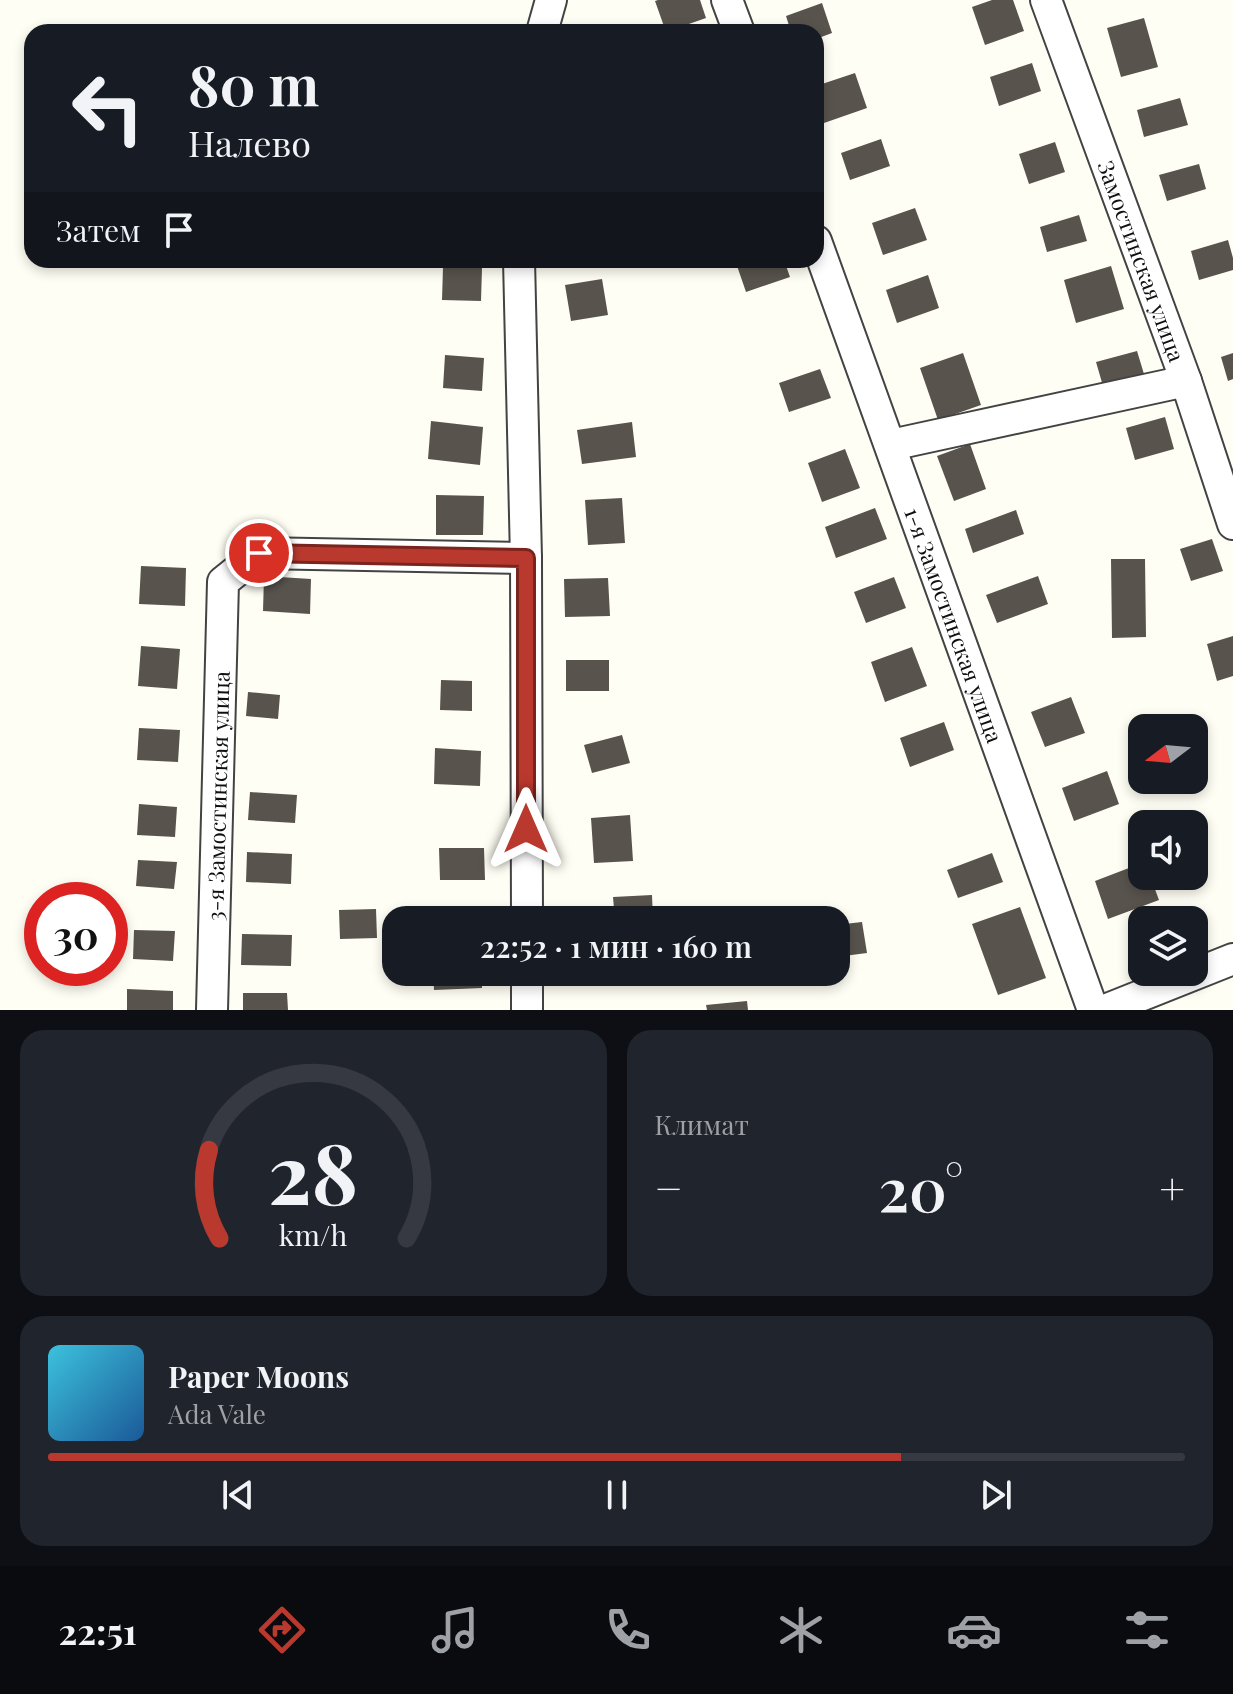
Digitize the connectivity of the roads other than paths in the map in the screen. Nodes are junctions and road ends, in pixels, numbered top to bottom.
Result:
1 (551, 0) edge
2 (727, 0) edge
3 (1046, 0) edge
4 (544, 24) edge
5 (736, 24) edge
6 (824, 263) edge
7 (519, 268) edge
8 (1186, 381) junction
9 (891, 445) junction
10 (1233, 524) edge
11 (526, 558) junction
12 (527, 906) edge
13 (1233, 959) edge
14 (527, 986) edge
15 (212, 1010) edge
16 (527, 1010) edge
17 (1093, 1010) edge
18 (1105, 1010) edge

1 - 4 street
2 - 5 street
3 - 8 street, Замостинская улица
6 - 9 street, 1-я Замостинская улица
7 - 11 street
8 - 9 street
8 - 10 street, Замостинская улица
9 - 17 street, 1-я Замостинская улица
11 - 12 street
11 - 15 street, 3-я Замостинская улица
13 - 18 street
14 - 16 street

